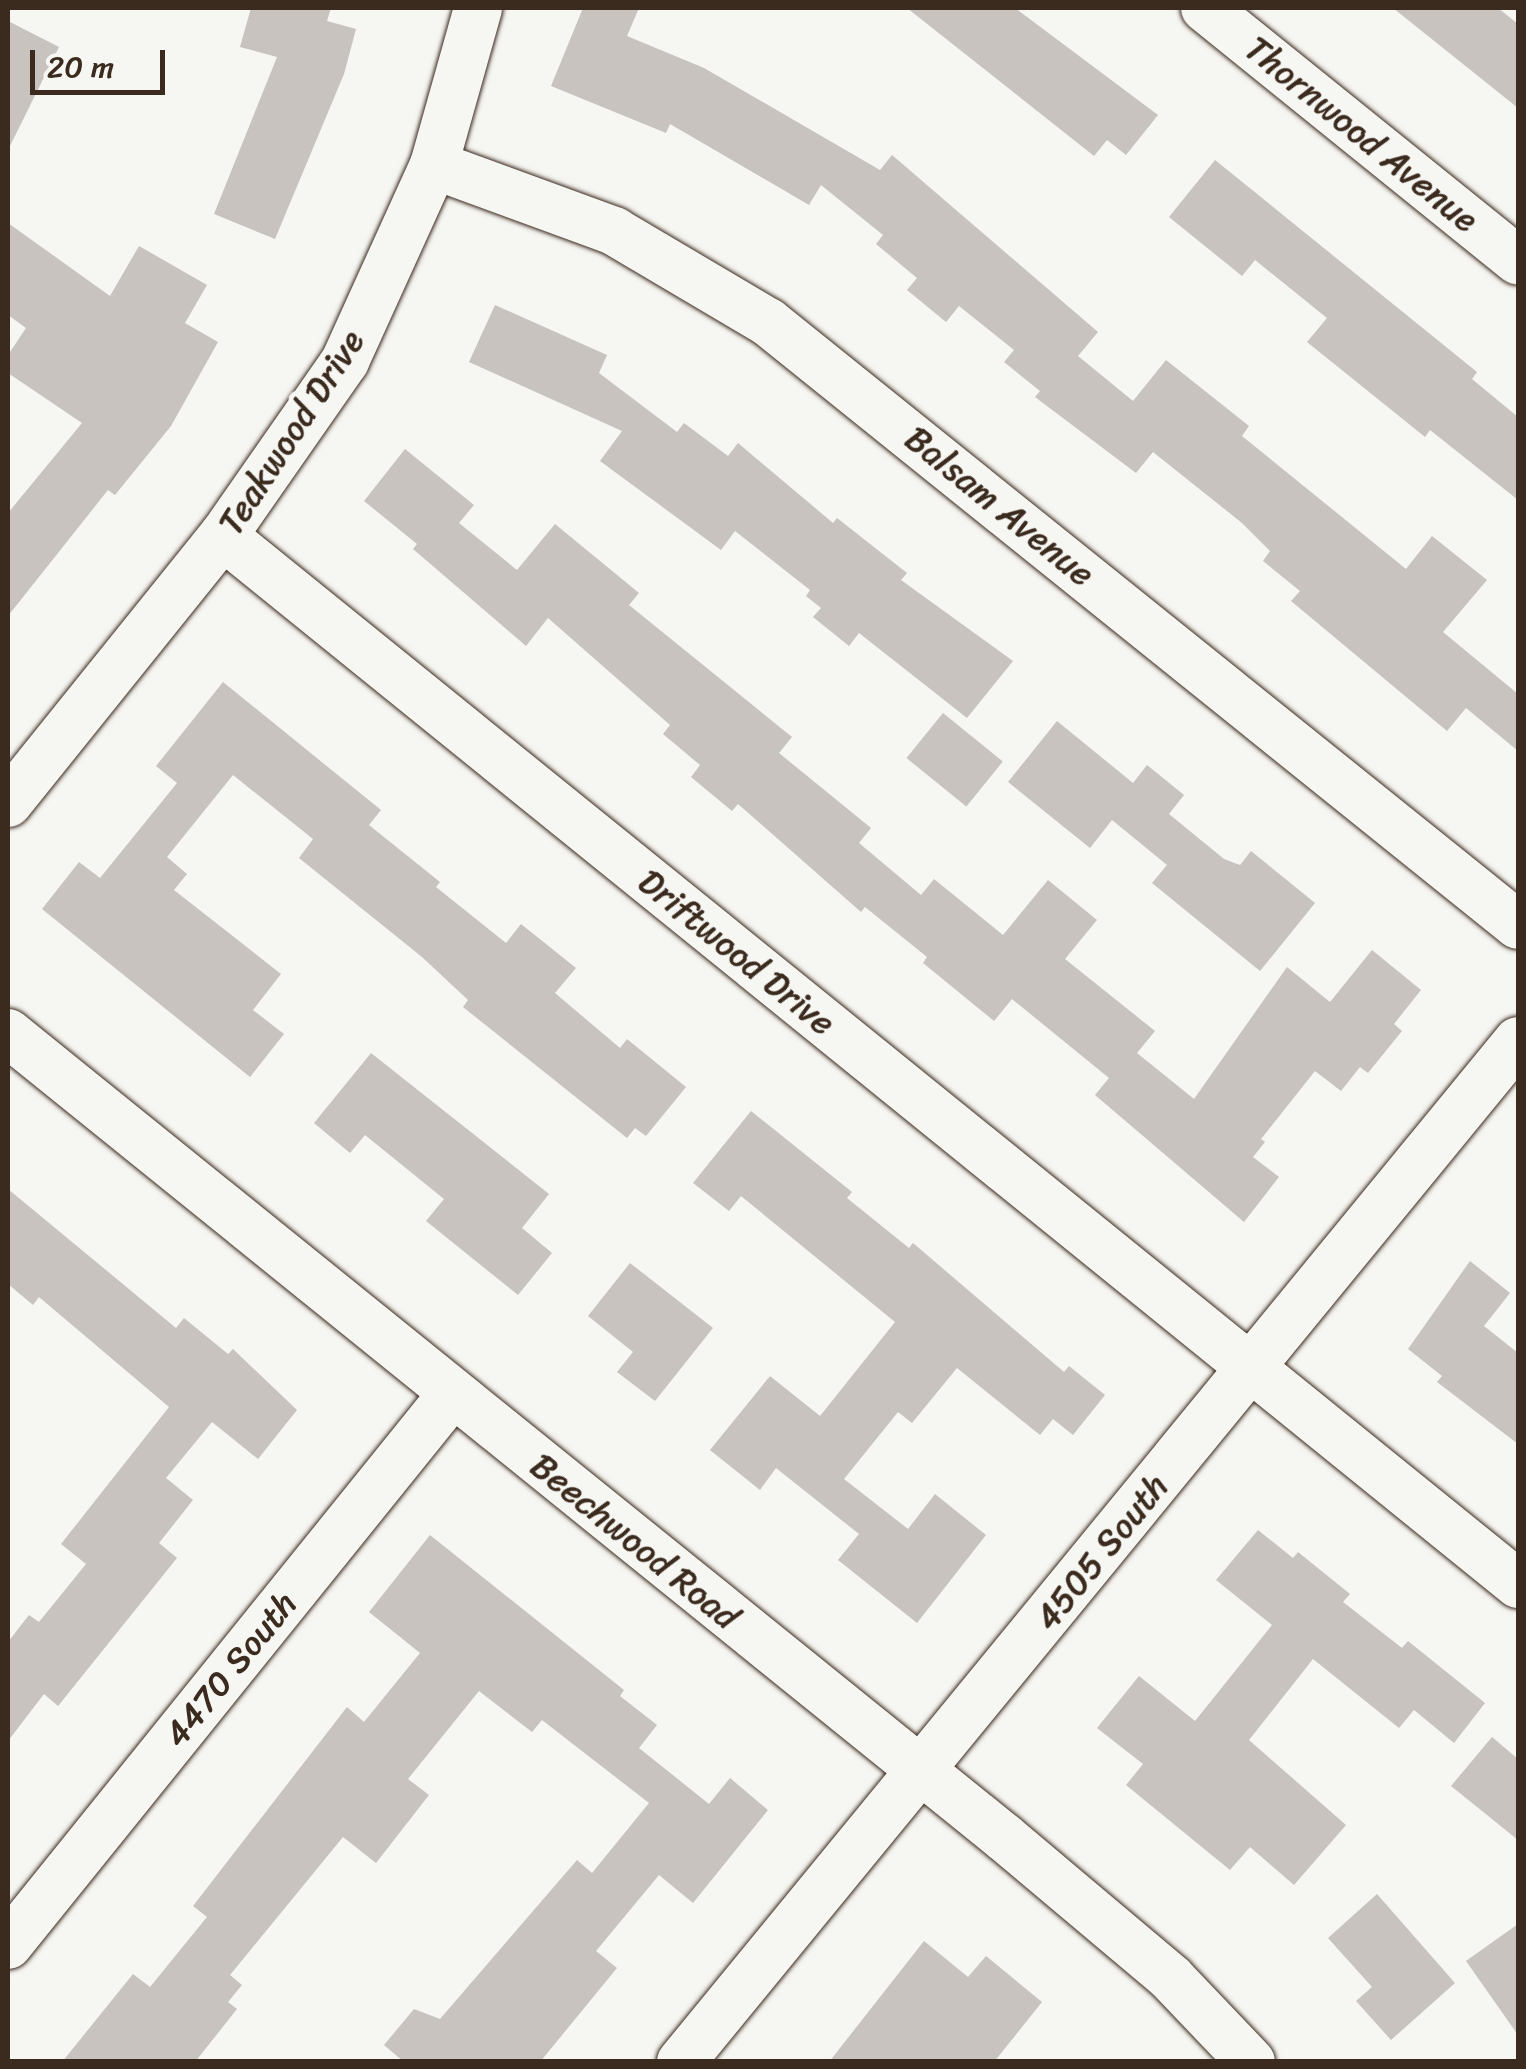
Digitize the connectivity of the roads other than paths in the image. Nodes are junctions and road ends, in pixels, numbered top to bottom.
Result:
1 (478, 8) edge
2 (1205, 8) edge
3 (434, 164) junction
4 (1518, 261) edge
5 (223, 536) junction
6 (8, 803) edge
7 (1518, 926) edge
8 (8, 1033) edge
9 (1518, 1041) edge
10 (1251, 1369) junction
11 (453, 1394) junction
12 (1518, 1584) edge
13 (920, 1770) junction
14 (8, 1945) edge
15 (681, 2062) edge
16 (1251, 2062) edge

1 - 3 street, Teakwood Drive
2 - 4 street, Thornwood Avenue
3 - 5 street, Teakwood Drive
3 - 7 street, Balsam Avenue
5 - 6 street, Teakwood Drive
5 - 10 street, Driftwood Drive
8 - 11 street, Beechwood Road
9 - 10 street, 4505 South
10 - 12 street, Driftwood Drive
10 - 13 street, 4505 South
11 - 13 street, Beechwood Road
11 - 14 street, 4470 South
13 - 15 street, 4505 South
13 - 16 street, Beechwood Road

